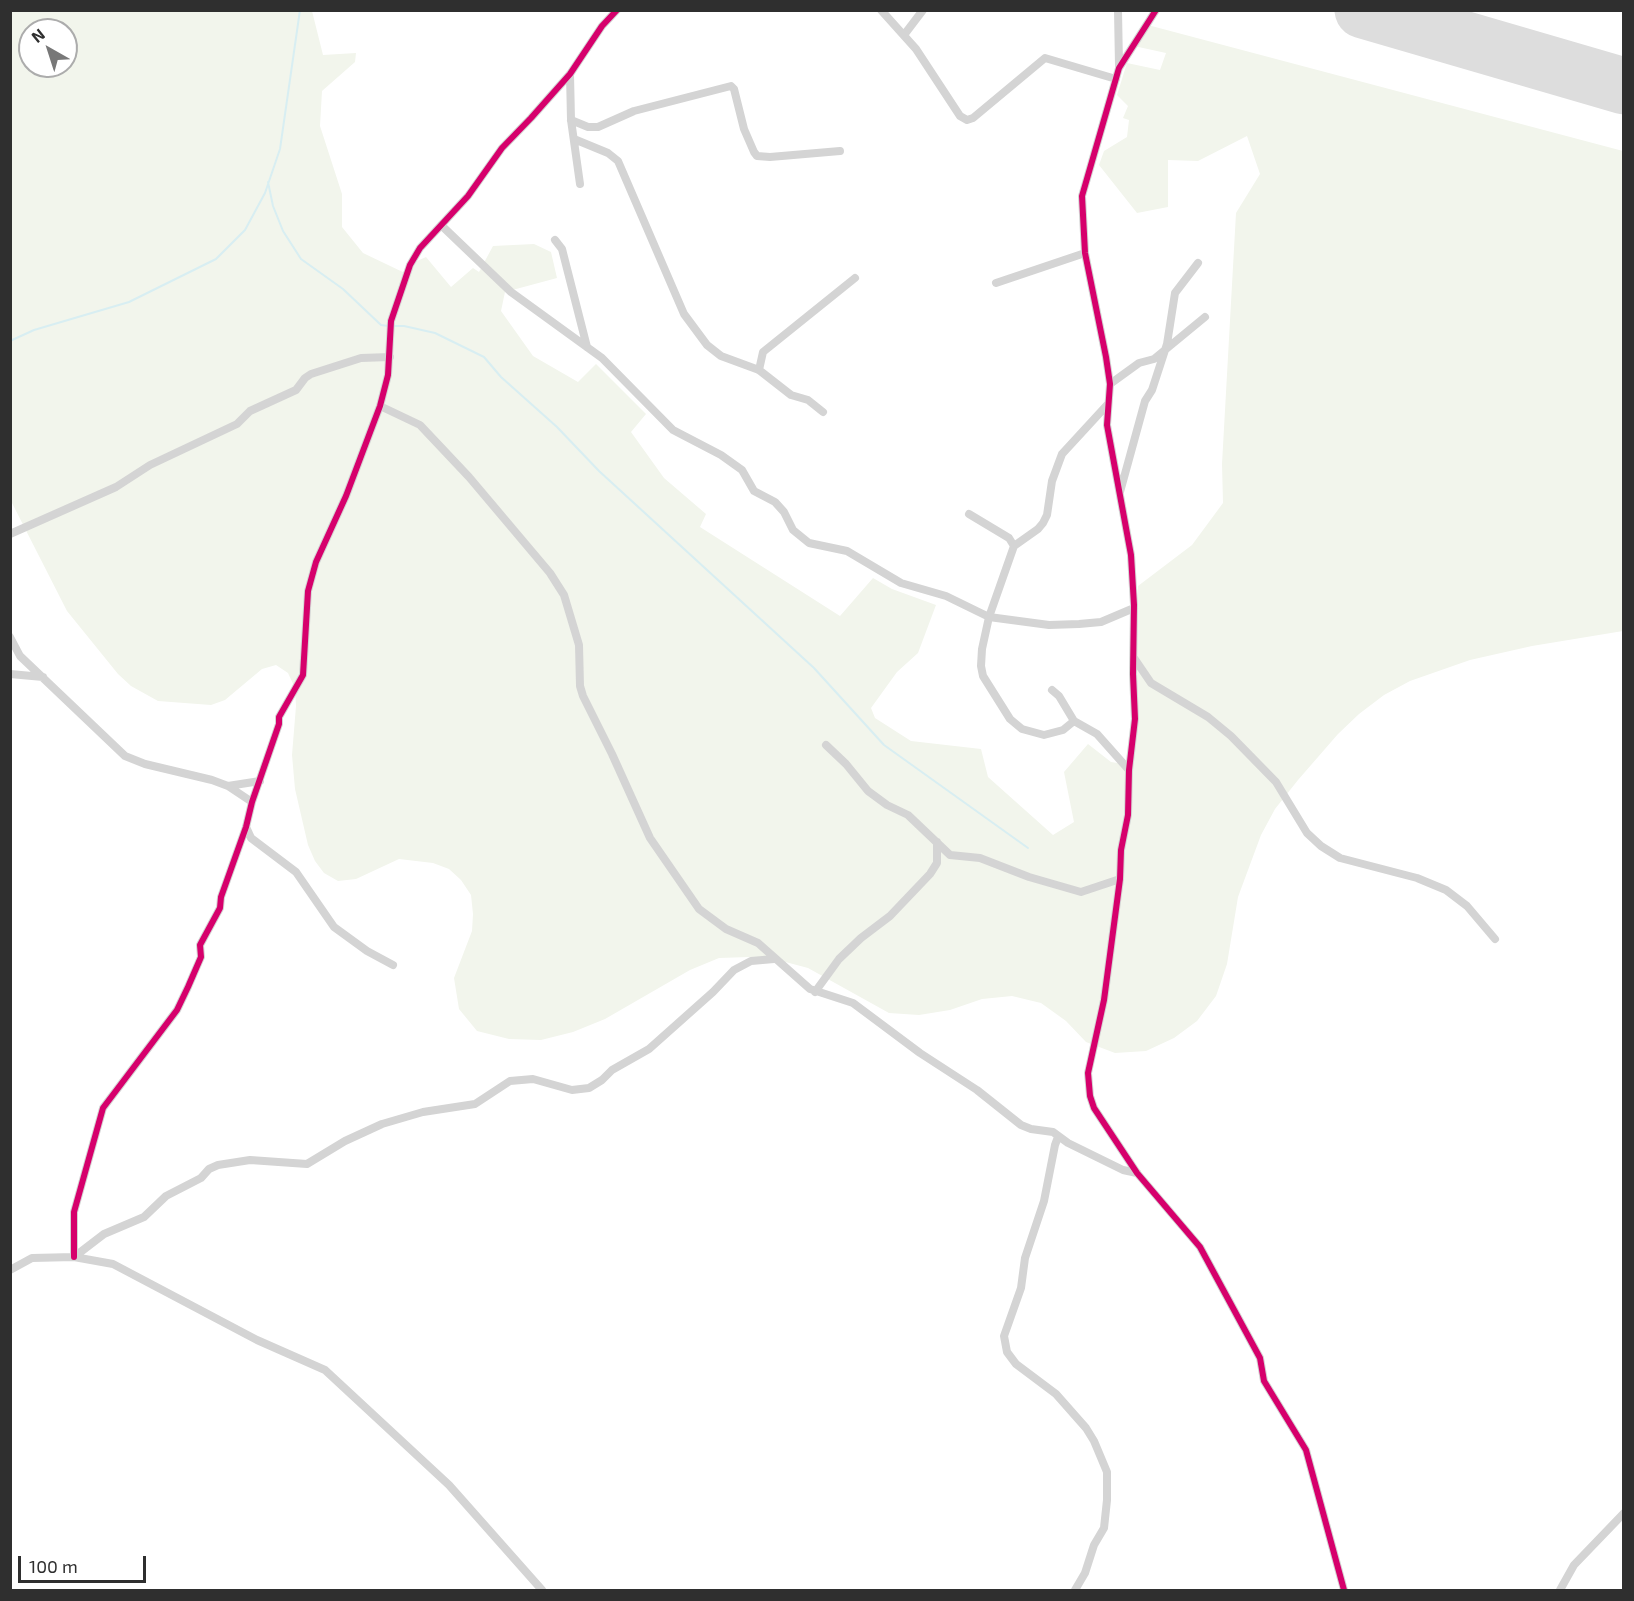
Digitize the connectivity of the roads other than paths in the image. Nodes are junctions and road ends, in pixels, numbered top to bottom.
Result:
1 (617, 10) edge
2 (881, 10) edge
3 (923, 10) edge
4 (1118, 10) edge
5 (1156, 10) edge
6 (904, 35) junction
7 (1119, 68) junction
8 (570, 74) junction
9 (1116, 79) junction
10 (571, 120) junction
11 (574, 139) junction
12 (840, 151) dead end
13 (580, 184) dead end
14 (441, 225) junction
15 (555, 240) dead end
16 (1085, 253) junction
17 (1198, 263) dead end
18 (855, 278) dead end
19 (996, 283) dead end
20 (1205, 317) dead end
21 (587, 347) junction
22 (1165, 349) junction
23 (390, 357) junction
24 (759, 370) junction
25 (1110, 384) junction
26 (1108, 404) junction
27 (380, 406) junction
28 (823, 412) dead end
29 (1120, 494) junction
30 (969, 514) dead end
31 (10, 534) edge
32 (1014, 546) junction
33 (1134, 608) junction
34 (989, 616) junction
35 (10, 637) edge
36 (1133, 657) junction
37 (10, 674) edge
38 (43, 677) junction
39 (1052, 690) dead end
40 (1074, 722) junction
41 (826, 745) dead end
42 (1129, 770) junction
43 (260, 781) junction
44 (228, 786) junction
45 (252, 802) junction
46 (246, 827) junction
47 (937, 842) junction
48 (1120, 879) junction
49 (1495, 939) dead end
50 (774, 959) junction
51 (393, 965) dead end
52 (815, 992) junction
53 (1058, 1137) junction
54 (1137, 1173) junction
55 (74, 1257) junction
56 (10, 1270) edge
57 (1623, 1513) edge
58 (542, 1590) edge
59 (1075, 1590) edge
60 (1344, 1590) edge
61 (1560, 1590) edge

1 - 8 street
2 - 6 street
3 - 6 street
4 - 7 street
5 - 7 street
6 - 9 street
7 - 9 street
8 - 10 street
8 - 14 street
9 - 16 street
10 - 11 street
10 - 12 street
11 - 13 street
11 - 24 street
14 - 21 street
14 - 23 street
15 - 21 street
16 - 19 street
16 - 25 street
17 - 22 street
18 - 24 street
20 - 22 street
21 - 34 street
22 - 25 street
22 - 29 street
23 - 27 street
23 - 31 street
24 - 28 street
25 - 26 street
26 - 29 street
26 - 32 street
27 - 43 street
27 - 50 street
29 - 33 street
30 - 32 street
32 - 34 street
33 - 34 street
33 - 36 street
34 - 40 street
35 - 38 street
36 - 42 street
36 - 49 street
37 - 38 street
38 - 44 street
39 - 40 street
40 - 42 street
41 - 47 street
42 - 48 street
43 - 44 street
43 - 45 street
44 - 45 street
45 - 46 street
46 - 51 street
46 - 55 street
47 - 48 street
47 - 52 street
48 - 54 street
50 - 52 street
50 - 55 street
52 - 53 street
53 - 54 street
53 - 59 street
54 - 60 street
55 - 56 street
55 - 58 street
57 - 61 street

